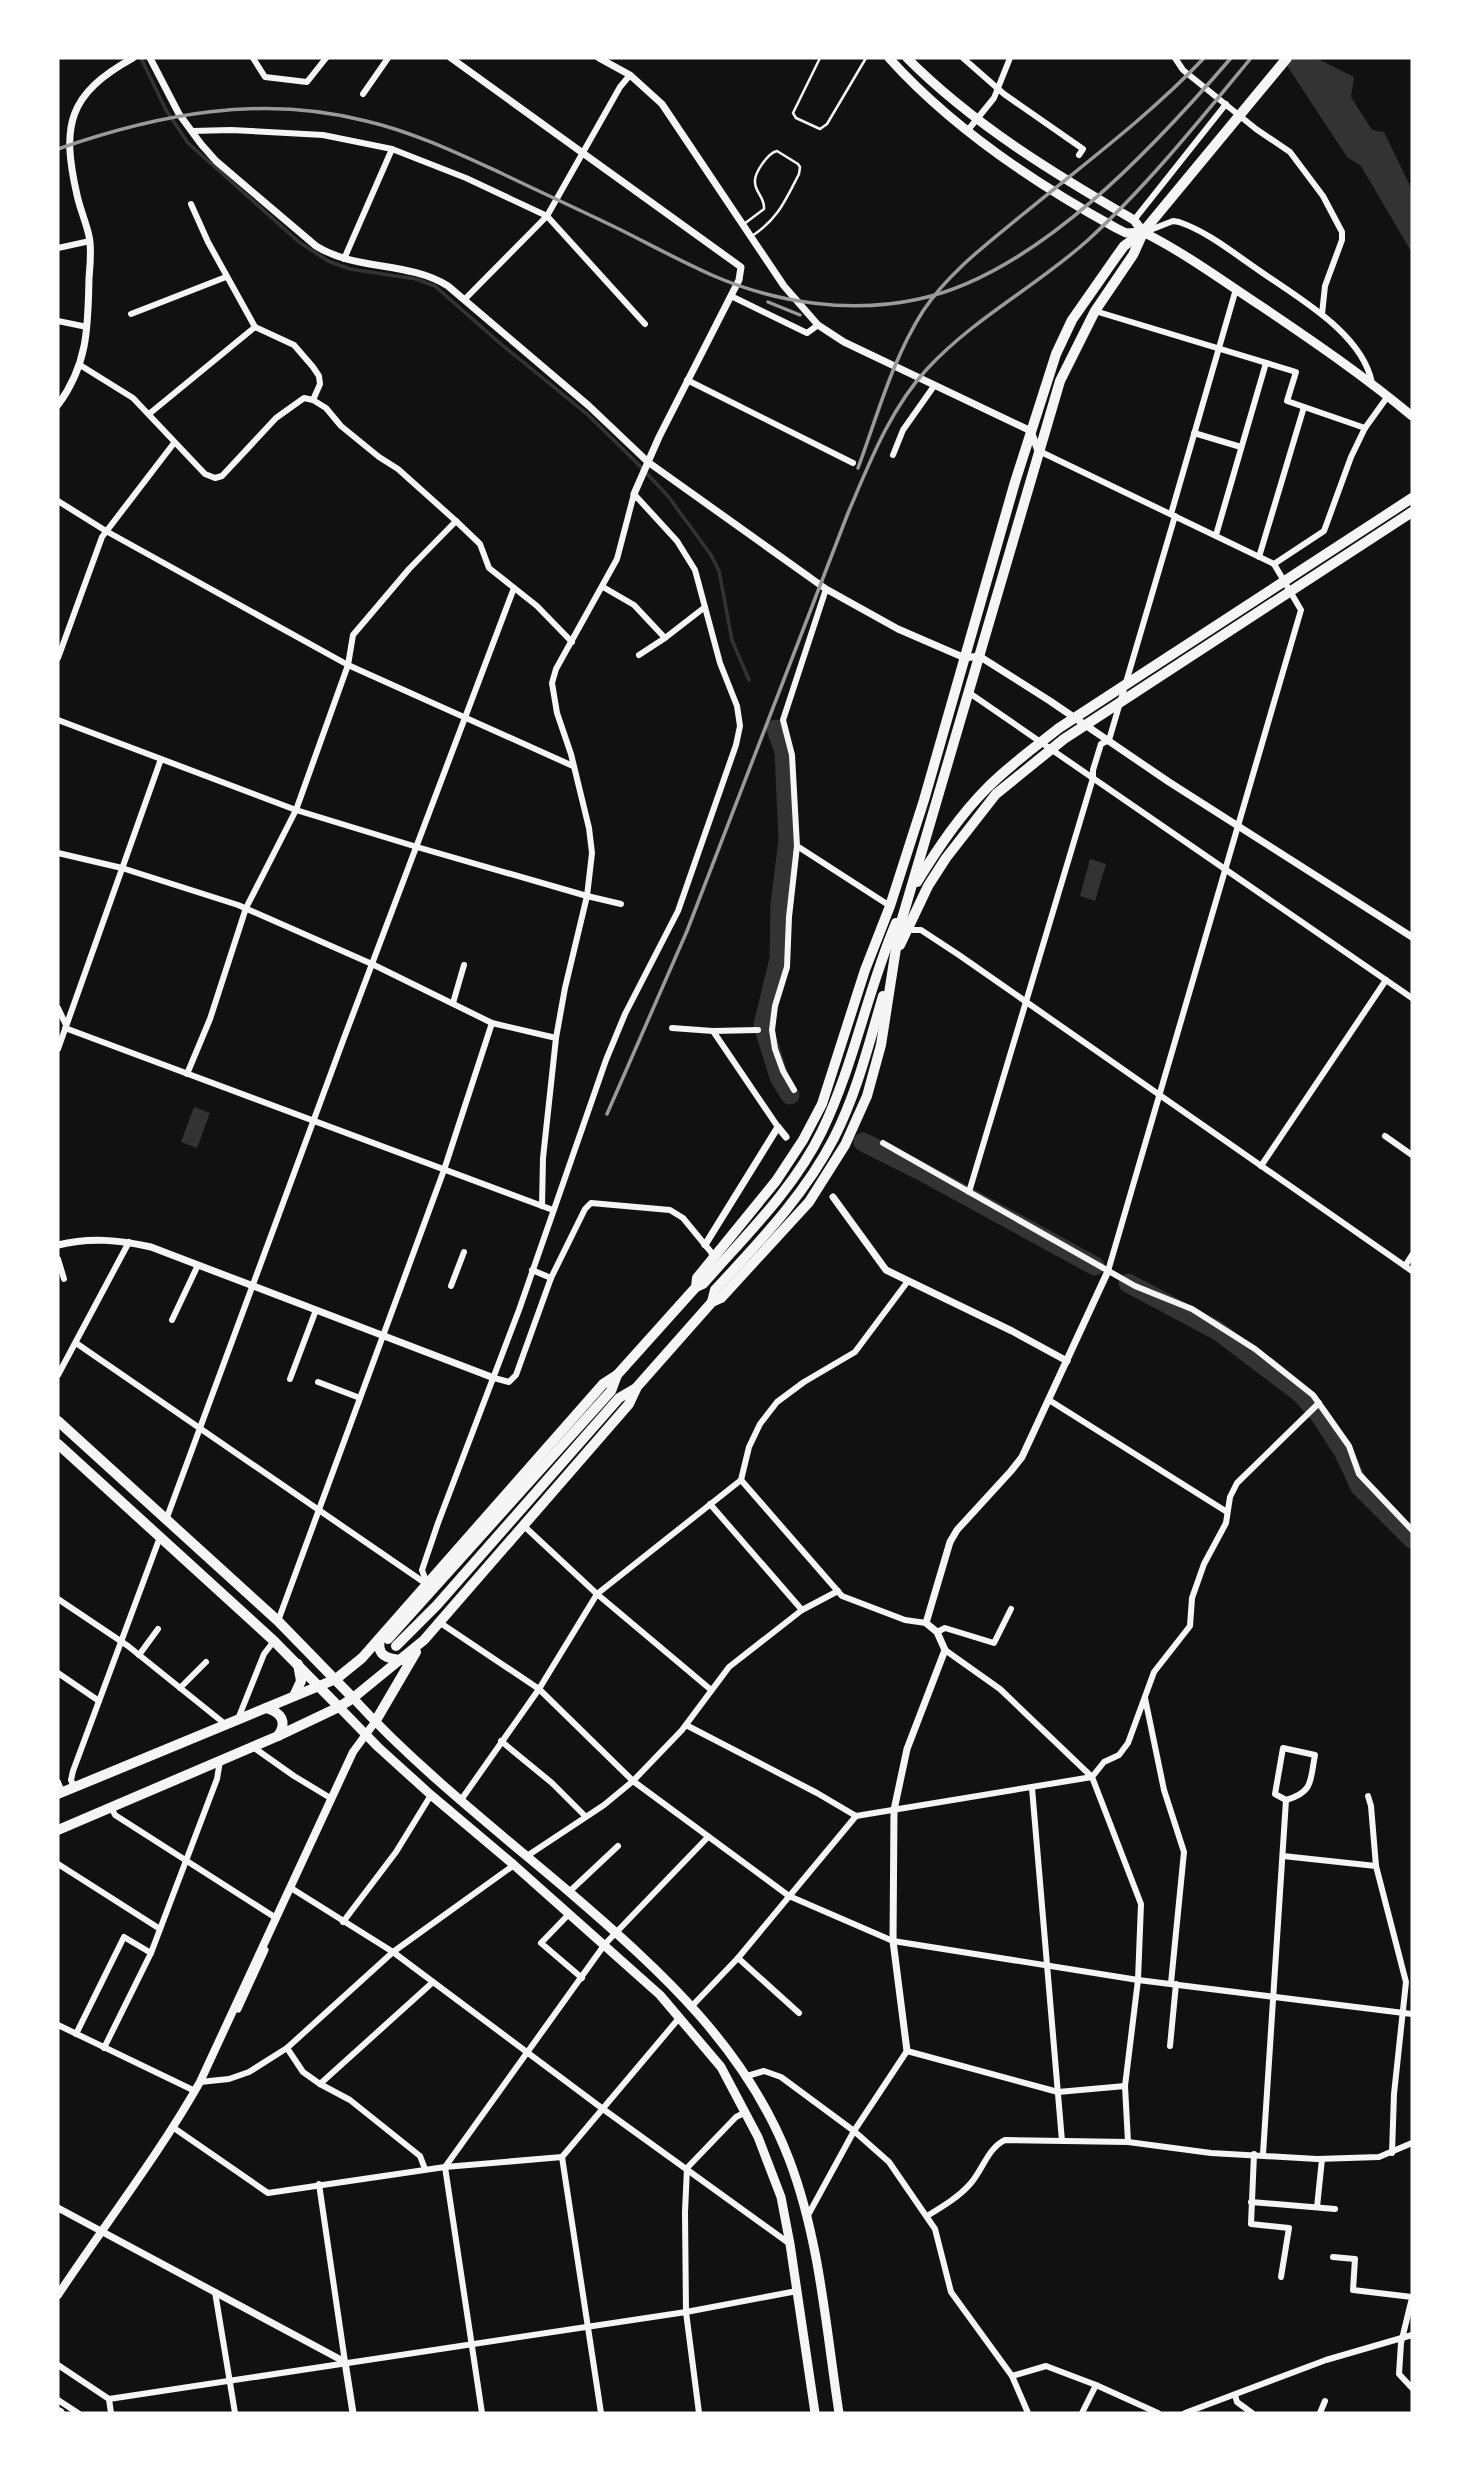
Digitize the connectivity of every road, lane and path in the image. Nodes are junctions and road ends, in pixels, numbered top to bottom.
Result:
1 (132, 58) edge
2 (150, 58) edge
3 (253, 58) edge
4 (326, 58) edge
5 (388, 58) edge
6 (451, 58) edge
7 (599, 58) edge
8 (820, 58) edge
9 (866, 58) edge
10 (889, 58) edge
11 (907, 58) edge
12 (964, 58) edge
13 (1010, 58) edge
14 (1175, 58) edge
15 (1287, 58) edge
16 (630, 75) junction
17 (998, 89) junction
18 (363, 94) dead end
19 (1226, 104) junction
20 (976, 120) junction
21 (968, 130) junction
22 (192, 131) junction
23 (392, 149) junction
24 (583, 154) junction
25 (1079, 155) dead end
26 (191, 204) dead end
27 (547, 216) junction
28 (1134, 220) junction
29 (744, 224) junction
30 (1143, 232) junction
31 (752, 236) junction
32 (90, 241) junction
33 (58, 248) edge
34 (344, 259) junction
35 (226, 277) junction
36 (1236, 289) junction
37 (730, 296) junction
38 (465, 299) junction
39 (1095, 311) junction
40 (131, 314) dead end
41 (1322, 314) junction
42 (58, 321) edge
43 (645, 324) dead end
44 (818, 325) junction
45 (88, 327) junction
46 (255, 327) junction
47 (1218, 349) junction
48 (1266, 363) junction
49 (80, 365) junction
50 (687, 380) junction
51 (1372, 384) junction
52 (934, 386) junction
53 (1388, 396) junction
54 (313, 400) junction
55 (58, 405) edge
56 (1304, 407) junction
57 (149, 414) junction
58 (1412, 416) edge
59 (1365, 428) junction
60 (1031, 430) junction
61 (1194, 433) junction
62 (174, 443) junction
63 (1241, 447) junction
64 (1038, 451) junction
65 (893, 455) dead end
66 (648, 462) junction
67 (853, 463) dead end
68 (634, 494) junction
69 (1412, 498) edge
70 (58, 501) edge
71 (1412, 512) edge
72 (1173, 515) junction
73 (456, 522) junction
74 (106, 531) junction
75 (1216, 535) junction
76 (1259, 556) junction
77 (1274, 565) junction
78 (603, 586) junction
79 (514, 589) junction
80 (826, 589) junction
81 (705, 607) junction
82 (665, 638) junction
83 (572, 642) junction
84 (639, 655) dead end
85 (979, 656) junction
86 (58, 657) edge
87 (965, 658) junction
88 (348, 665) junction
89 (968, 692) junction
90 (465, 718) junction
91 (58, 720) edge
92 (1109, 740) junction
93 (161, 759) junction
94 (573, 766) junction
95 (1093, 778) junction
96 (296, 810) junction
97 (1237, 825) junction
98 (797, 846) junction
99 (417, 847) junction
100 (58, 853) edge
101 (122, 868) junction
102 (1224, 868) junction
103 (587, 896) junction
104 (621, 904) dead end
105 (890, 906) junction
106 (246, 908) junction
107 (899, 929) junction
108 (1412, 937) edge
109 (372, 964) junction
110 (464, 965) dead end
111 (1386, 980) junction
112 (1412, 998) edge
113 (1025, 1001) junction
114 (453, 1003) junction
115 (58, 1008) edge
116 (492, 1023) junction
117 (66, 1027) junction
118 (672, 1028) dead end
119 (758, 1030) dead end
120 (713, 1031) junction
121 (60, 1037) edge
122 (556, 1038) junction
123 (58, 1049) edge
124 (187, 1074) junction
125 (794, 1090) dead end
126 (1158, 1095) junction
127 (314, 1121) junction
128 (778, 1127) junction
129 (1385, 1136) dead end
130 (786, 1137) dead end
131 (883, 1143) dead end
132 (1412, 1155) edge
133 (1261, 1166) junction
134 (444, 1170) junction
135 (970, 1192) junction
136 (833, 1197) dead end
137 (542, 1206) junction
138 (553, 1210) junction
139 (129, 1242) junction
140 (58, 1245) edge
141 (705, 1245) junction
142 (464, 1252) dead end
143 (1412, 1255) edge
144 (713, 1258) junction
145 (58, 1259) edge
146 (198, 1265) junction
147 (1405, 1266) junction
148 (532, 1270) junction
149 (1108, 1271) junction
150 (1412, 1271) edge
151 (551, 1278) junction
152 (64, 1279) dead end
153 (908, 1281) junction
154 (253, 1286) junction
155 (451, 1286) dead end
156 (696, 1287) junction
157 (712, 1301) junction
158 (316, 1310) junction
159 (172, 1320) dead end
160 (384, 1336) junction
161 (76, 1343) junction
162 (1067, 1362) junction
163 (58, 1375) edge
164 (617, 1376) junction
165 (494, 1378) junction
166 (290, 1379) dead end
167 (318, 1382) dead end
168 (636, 1388) junction
169 (360, 1398) junction
170 (1049, 1401) junction
171 (1317, 1405) junction
172 (58, 1421) edge
173 (199, 1428) junction
174 (58, 1444) edge
175 (741, 1480) junction
176 (710, 1504) junction
177 (318, 1510) junction
178 (1227, 1513) junction
179 (166, 1520) junction
180 (523, 1525) junction
181 (1412, 1530) edge
182 (160, 1537) junction
183 (427, 1584) junction
184 (838, 1591) junction
185 (597, 1594) junction
186 (58, 1599) edge
187 (1011, 1609) dead end
188 (802, 1611) junction
189 (278, 1621) junction
190 (439, 1622) junction
191 (926, 1623) junction
192 (158, 1629) dead end
193 (937, 1632) junction
194 (388, 1640) junction
195 (424, 1640) junction
196 (121, 1641) junction
197 (274, 1641) junction
198 (945, 1650) junction
199 (139, 1655) junction
200 (402, 1660) junction
201 (206, 1662) dead end
202 (297, 1663) junction
203 (58, 1673) edge
204 (335, 1679) junction
205 (320, 1686) junction
206 (180, 1688) junction
207 (539, 1689) junction
208 (710, 1689) junction
209 (294, 1697) junction
210 (1144, 1697) junction
211 (353, 1698) junction
212 (99, 1700) junction
213 (339, 1707) junction
214 (265, 1708) junction
215 (238, 1719) junction
216 (375, 1722) junction
217 (225, 1724) junction
218 (685, 1725) junction
219 (366, 1735) junction
220 (278, 1736) junction
221 (502, 1741) junction
222 (253, 1747) junction
223 (220, 1761) junction
224 (1092, 1777) junction
225 (633, 1782) junction
226 (74, 1787) junction
227 (1032, 1788) junction
228 (59, 1790) edge
229 (431, 1795) junction
230 (1368, 1796) dead end
231 (332, 1799) junction
232 (461, 1800) junction
233 (1286, 1800) junction
234 (111, 1807) junction
235 (894, 1810) junction
236 (585, 1816) junction
237 (856, 1816) junction
238 (58, 1830) edge
239 (707, 1838) junction
240 (618, 1846) dead end
241 (527, 1856) junction
242 (1283, 1856) junction
243 (187, 1860) junction
244 (58, 1864) edge
245 (514, 1865) junction
246 (1376, 1866) junction
247 (291, 1888) junction
248 (569, 1892) junction
249 (789, 1896) junction
250 (569, 1914) junction
251 (276, 1918) junction
252 (343, 1922) junction
253 (160, 1929) junction
254 (615, 1932) junction
255 (893, 1941) junction
256 (605, 1944) junction
257 (393, 1952) junction
258 (151, 1953) junction
259 (738, 1958) junction
260 (1047, 1965) junction
261 (582, 1978) junction
262 (1138, 1980) junction
263 (433, 1982) junction
264 (1174, 1983) junction
265 (1273, 1996) junction
266 (692, 2006) junction
267 (1403, 2012) junction
268 (799, 2013) dead end
269 (1412, 2014) edge
270 (680, 2017) junction
271 (58, 2025) edge
272 (76, 2034) junction
273 (220, 2040) junction
274 (1170, 2046) dead end
275 (104, 2048) junction
276 (287, 2048) junction
277 (907, 2051) junction
278 (528, 2052) junction
279 (747, 2076) junction
280 (200, 2082) junction
281 (320, 2084) junction
282 (1125, 2086) junction
283 (195, 2091) junction
284 (1058, 2092) junction
285 (603, 2109) junction
286 (746, 2112) junction
287 (174, 2128) junction
288 (854, 2131) junction
289 (1062, 2141) junction
290 (1128, 2141) junction
291 (1412, 2143) edge
292 (1392, 2153) junction
293 (1254, 2154) junction
294 (1263, 2154) junction
295 (562, 2157) junction
296 (1322, 2159) junction
297 (445, 2166) junction
298 (687, 2168) junction
299 (425, 2169) junction
300 (319, 2184) junction
301 (1251, 2202) junction
302 (1317, 2207) junction
303 (58, 2208) edge
304 (1335, 2209) dead end
305 (927, 2216) junction
306 (807, 2217) junction
307 (100, 2230) junction
308 (790, 2244) junction
309 (1334, 2257) dead end
310 (1282, 2277) dead end
311 (797, 2291) junction
312 (215, 2292) junction
313 (58, 2295) edge
314 (1412, 2298) edge
315 (686, 2312) junction
316 (587, 2325) junction
317 (1412, 2335) edge
318 (1404, 2338) junction
319 (471, 2343) junction
320 (345, 2362) junction
321 (58, 2365) edge
322 (1012, 2376) junction
323 (230, 2380) junction
324 (1096, 2385) junction
325 (1412, 2388) edge
326 (1235, 2395) junction
327 (109, 2399) junction
328 (58, 2400) edge
329 (1325, 2401) dead end
330 (78, 2413) edge
331 (111, 2413) edge
332 (235, 2413) edge
333 (353, 2413) edge
334 (482, 2413) edge
335 (601, 2413) edge
336 (699, 2413) edge
337 (815, 2413) edge
338 (839, 2413) edge
339 (1028, 2413) edge
340 (1082, 2413) edge
341 (1158, 2413) edge
342 (1185, 2413) edge
343 (1252, 2413) edge
344 (1320, 2413) edge

1 - 32 street
2 - 22 street
3 - 4 street
5 - 18 street
6 - 24 street
7 - 16 street
8 - 9 lane
10 - 21 main road
11 - 20 main road
12 - 17 street
13 - 17 street
14 - 19 street
15 - 30 highway
16 - 24 street
16 - 29 street
17 - 20 street
17 - 25 street
19 - 28 street
19 - 41 street
20 - 21 street
20 - 28 main road
21 - 30 main road
22 - 23 street
22 - 34 street
23 - 27 street
23 - 34 street
24 - 27 street
24 - 37 street
26 - 35 street
27 - 38 street
27 - 43 street
28 - 30 main road
29 - 31 street
29 - 31 lane
30 - 36 main road
30 - 39 highway
30 - 41 street
30 - 60 highway
31 - 44 street
32 - 33 street
32 - 45 street
34 - 38 street
35 - 40 street
35 - 46 street
36 - 47 street
36 - 51 main road
37 - 44 street
37 - 50 street
38 - 66 street
39 - 47 street
39 - 64 highway
41 - 51 street
42 - 45 street
44 - 52 street
45 - 49 street
46 - 54 street
46 - 57 street
47 - 48 street
47 - 61 street
48 - 56 street
48 - 63 street
49 - 55 street
49 - 57 street
50 - 66 street
50 - 67 street
51 - 53 main road
52 - 60 street
52 - 65 street
53 - 58 main road
53 - 59 street
54 - 62 street
54 - 73 street
56 - 59 street
56 - 76 street
57 - 62 street
59 - 77 street
60 - 64 street
60 - 87 highway
61 - 63 street
61 - 72 street
62 - 74 street
63 - 75 street
64 - 72 street
64 - 85 highway
66 - 68 street
66 - 80 street
68 - 78 street
68 - 81 street
69 - 156 highway
70 - 74 street
71 - 157 highway
72 - 75 street
72 - 92 street
73 - 79 street
73 - 88 street
74 - 86 street
74 - 88 street
75 - 76 street
76 - 77 street
77 - 97 street
78 - 82 street
78 - 83 street
79 - 83 street
79 - 90 street
80 - 87 street
80 - 98 street
81 - 82 street
81 - 138 street
82 - 84 street
83 - 94 street
85 - 87 street
85 - 89 highway
85 - 92 street
87 - 105 highway
88 - 90 street
88 - 96 street
89 - 95 street
89 - 107 highway
90 - 94 street
90 - 99 street
91 - 93 street
92 - 95 street
92 - 97 street
93 - 96 street
93 - 101 street
94 - 103 street
95 - 102 street
95 - 113 street
96 - 99 street
96 - 106 street
97 - 102 street
97 - 108 street
98 - 105 street
98 - 125 street
99 - 103 street
99 - 109 street
100 - 101 street
101 - 106 street
101 - 117 street
102 - 111 street
102 - 126 street
103 - 104 street
103 - 122 street
105 - 144 highway
106 - 109 street
106 - 124 street
107 - 113 street
107 - 157 highway
109 - 114 street
109 - 127 street
110 - 114 street
111 - 112 street
111 - 133 street
113 - 126 street
113 - 135 street
114 - 116 street
115 - 117 street
116 - 122 street
116 - 134 street
117 - 121 street
117 - 124 street
118 - 120 street
119 - 120 street
120 - 128 street
121 - 123 street
122 - 137 street
124 - 127 street
126 - 133 street
126 - 149 street
127 - 134 street
127 - 154 street
128 - 130 street
128 - 141 street
129 - 132 street
131 - 135 street
133 - 147 street
134 - 137 street
134 - 160 street
135 - 149 street
136 - 153 street
137 - 138 street
138 - 148 street
139 - 140 street
139 - 146 street
139 - 161 street
141 - 144 street
141 - 151 street
142 - 155 street
143 - 147 street
144 - 156 highway
145 - 152 street
146 - 154 street
146 - 159 street
147 - 150 street
148 - 151 street
148 - 165 street
149 - 162 street
149 - 171 street
151 - 165 street
153 - 162 street
153 - 175 street
154 - 158 street
154 - 173 street
156 - 164 highway
157 - 168 highway
158 - 160 street
158 - 166 street
160 - 165 street
160 - 169 street
161 - 163 street
161 - 173 street
162 - 170 street
164 - 183 highway
164 - 194 highway
165 - 183 street
167 - 169 street
168 - 180 highway
168 - 194 highway
169 - 177 street
170 - 178 street
170 - 191 street
171 - 178 street
171 - 181 street
172 - 179 highway
173 - 177 street
173 - 179 street
174 - 182 highway
175 - 176 street
175 - 184 street
176 - 185 street
176 - 188 street
177 - 183 street
177 - 189 street
178 - 210 street
179 - 189 highway
180 - 185 street
180 - 190 highway
182 - 196 street
182 - 197 highway
183 - 194 highway
184 - 188 street
184 - 191 street
185 - 207 street
185 - 208 street
186 - 196 street
187 - 193 street
188 - 208 street
189 - 204 highway
190 - 195 highway
190 - 207 street
191 - 193 street
192 - 199 street
193 - 198 street
194 - 200 highway
194 - 204 highway
195 - 200 highway
195 - 216 highway
196 - 199 street
196 - 212 street
197 - 202 highway
197 - 215 street
198 - 224 street
198 - 235 street
199 - 206 street
200 - 211 highway
201 - 206 street
202 - 205 highway
202 - 209 highway
203 - 212 street
204 - 205 highway
204 - 211 highway
205 - 209 highway
205 - 213 highway
206 - 217 street
207 - 221 street
207 - 225 street
208 - 218 street
209 - 214 highway
210 - 224 street
210 - 264 street
211 - 213 highway
211 - 216 main road
212 - 226 street
213 - 219 main road
213 - 220 highway
214 - 215 highway
214 - 220 highway
215 - 217 highway
216 - 219 main road
216 - 232 main road
217 - 226 highway
218 - 225 street
218 - 237 street
219 - 229 main road
219 - 231 main road
220 - 222 highway
221 - 232 street
221 - 236 street
222 - 223 highway
222 - 231 street
223 - 234 highway
223 - 243 street
224 - 227 street
224 - 262 street
225 - 236 street
225 - 239 street
226 - 228 highway
227 - 235 street
227 - 260 street
229 - 245 main road
229 - 252 street
230 - 246 street
231 - 247 main road
232 - 241 main road
233 - 233 street
233 - 242 street
234 - 238 highway
234 - 243 street
235 - 237 street
235 - 255 street
236 - 241 street
237 - 249 street
239 - 249 street
239 - 254 street
240 - 248 street
241 - 248 main road
242 - 246 street
242 - 265 street
243 - 251 street
243 - 253 street
244 - 253 street
245 - 250 main road
245 - 257 street
246 - 267 street
247 - 251 main road
247 - 252 street
247 - 273 street
248 - 254 main road
249 - 255 street
249 - 259 street
250 - 256 main road
250 - 261 street
251 - 273 main road
252 - 257 street
253 - 258 street
254 - 256 street
254 - 266 main road
255 - 260 street
255 - 277 street
256 - 261 street
256 - 270 main road
257 - 263 street
257 - 276 street
258 - 272 street
258 - 275 street
259 - 266 street
259 - 268 street
260 - 262 street
260 - 284 street
261 - 278 street
262 - 264 street
262 - 282 street
263 - 278 street
263 - 281 street
264 - 265 street
264 - 274 street
265 - 267 street
265 - 294 street
266 - 279 main road
267 - 269 street
267 - 292 street
270 - 285 street
270 - 286 main road
271 - 272 street
272 - 275 street
273 - 280 main road
275 - 283 street
276 - 280 street
276 - 281 street
277 - 284 street
277 - 288 street
278 - 285 street
278 - 297 street
279 - 288 street
279 - 306 main road
280 - 283 main road
281 - 299 street
282 - 284 street
282 - 290 street
283 - 287 main road
284 - 289 street
285 - 295 street
285 - 298 street
286 - 298 street
286 - 308 main road
287 - 300 street
287 - 307 main road
288 - 305 street
288 - 306 street
289 - 290 street
289 - 305 street
290 - 293 street
291 - 292 street
292 - 296 street
293 - 294 street
293 - 301 street
294 - 296 street
295 - 297 street
295 - 316 street
296 - 302 street
297 - 299 street
297 - 319 street
298 - 308 street
298 - 315 street
299 - 300 street
300 - 320 street
301 - 302 street
301 - 310 street
302 - 304 street
303 - 307 street
305 - 322 street
306 - 338 main road
307 - 312 street
307 - 313 main road
308 - 311 main road
309 - 314 street
311 - 315 street
311 - 337 main road
312 - 320 street
312 - 323 street
314 - 318 street
315 - 316 street
315 - 336 street
316 - 319 street
316 - 335 street
317 - 318 street
318 - 325 street
318 - 326 street
319 - 320 street
319 - 334 street
320 - 323 street
320 - 333 street
321 - 327 street
322 - 324 street
322 - 339 street
323 - 327 street
323 - 332 street
324 - 340 street
324 - 341 street
326 - 342 street
326 - 343 street
327 - 331 street
328 - 330 street
329 - 344 street

